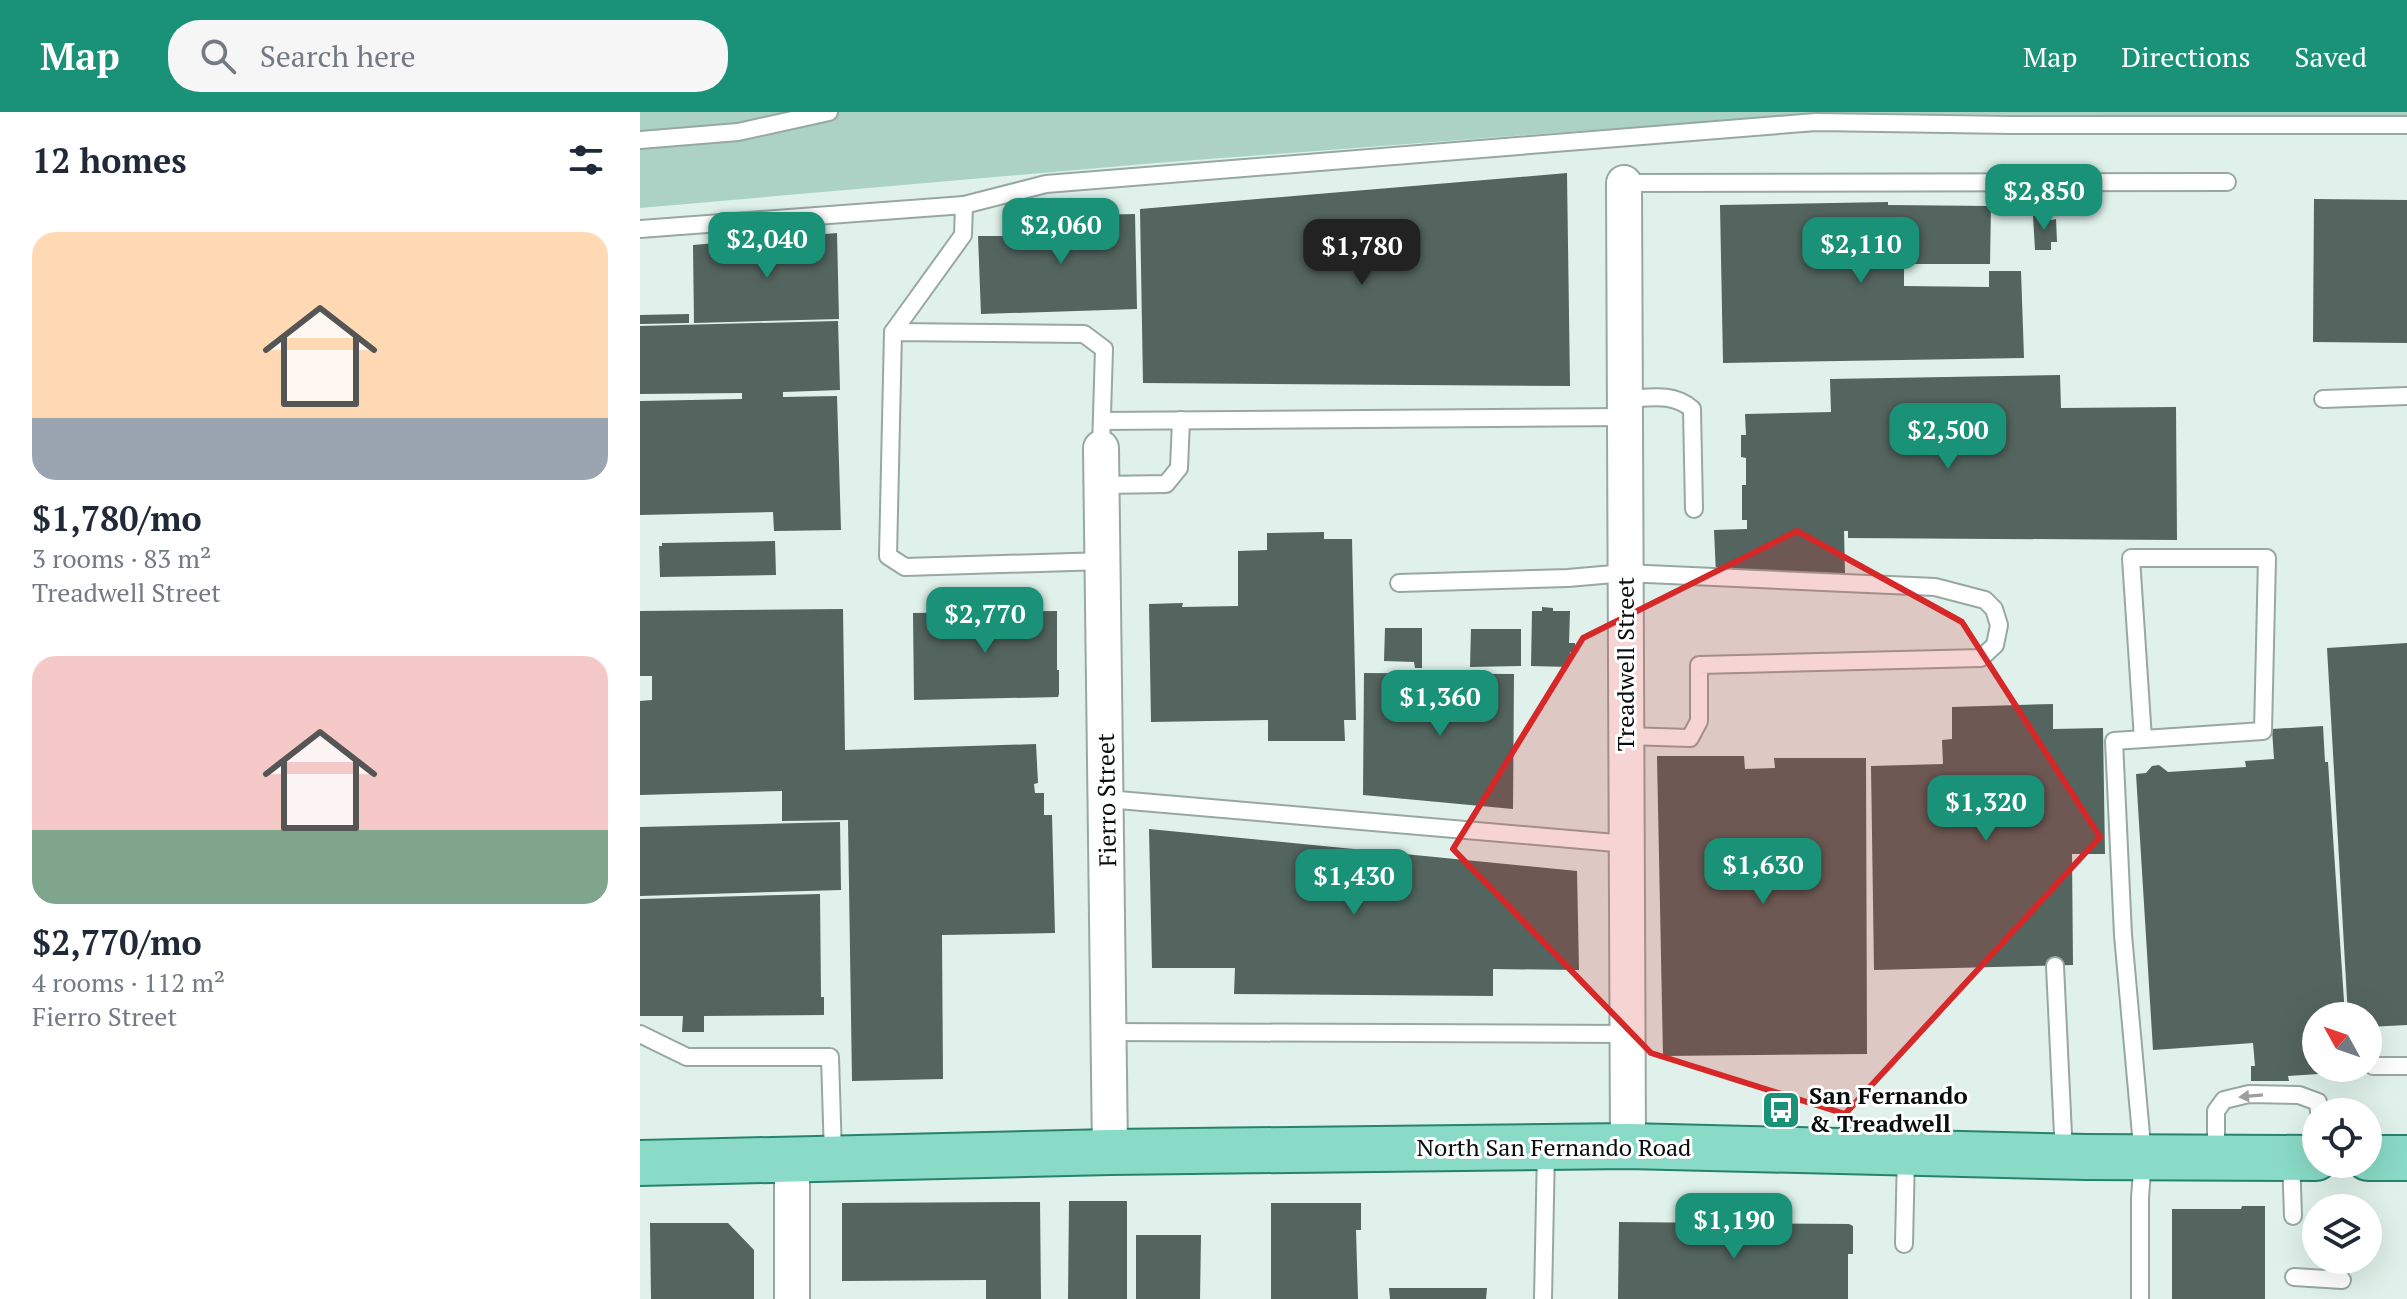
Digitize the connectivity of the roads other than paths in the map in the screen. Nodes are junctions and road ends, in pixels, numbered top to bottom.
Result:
1 (829, 112) edge
2 (2407, 125) edge
3 (640, 140) edge
4 (2227, 182) dead end
5 (1624, 183) joint
6 (964, 205) junction
7 (640, 229) edge
8 (893, 332) junction
9 (2407, 396) edge
10 (2323, 399) dead end
11 (1625, 408) junction
12 (1181, 420) junction
13 (1102, 434) junction
14 (1102, 485) junction
15 (1694, 509) dead end
16 (1104, 561) junction
17 (1625, 573) junction
18 (1399, 583) dead end
19 (1626, 736) junction
20 (2143, 739) junction
21 (1107, 799) junction
22 (1627, 844) junction
23 (2055, 966) dead end
24 (1109, 1032) junction
25 (640, 1034) edge
26 (1627, 1034) junction
27 (2382, 1066) edge
28 (2407, 1066) edge
29 (2307, 1098) edge
30 (1546, 1146) junction
31 (1628, 1146) junction
32 (1110, 1152) junction
33 (1907, 1153) junction
34 (2064, 1157) junction
35 (2143, 1157) junction
36 (2216, 1158) junction
37 (2302, 1158) edge
38 (2382, 1158) edge
39 (2407, 1158) edge
40 (812, 1159) junction
41 (640, 1163) edge
42 (2302, 1169) edge
43 (2293, 1216) dead end
44 (1904, 1244) dead end
45 (2294, 1277) dead end
46 (2342, 1280) dead end
47 (792, 1299) edge
48 (1543, 1299) edge
49 (2140, 1299) edge

1 - 3 lane
2 - 6 lane
4 - 5 lane
5 - 11 street, Treadwell Street
6 - 7 lane
6 - 8 lane
8 - 13 lane
8 - 16 lane
9 - 10 lane
11 - 12 lane
11 - 15 lane
11 - 17 street, Treadwell Street
12 - 13 lane
12 - 14 lane
13 - 14 street, Fierro Street
14 - 16 street, Fierro Street
16 - 21 street, Fierro Street
17 - 18 lane
17 - 19 street, Treadwell Street
17 - 19 lane
19 - 22 street, Treadwell Street
20 - 20 lane
20 - 35 lane
21 - 22 lane
21 - 24 street, Fierro Street
22 - 26 street, Treadwell Street
23 - 34 lane
24 - 26 lane
24 - 32 street, Fierro Street
25 - 40 lane
26 - 31 street, Treadwell Street
27 - 28 lane
29 -> 36 lane
30 - 31 main road, North San Fernando Road
30 - 32 main road, North San Fernando Road
30 - 48 lane
31 - 33 main road, North San Fernando Road
32 - 40 main road, North San Fernando Road
33 - 34 main road, North San Fernando Road
33 - 44 lane
34 - 35 main road, North San Fernando Road
35 - 36 main road, North San Fernando Road
35 - 49 lane
36 - 37 main road, North San Fernando Road
38 - 39 main road
40 - 41 main road, North San Fernando Road
40 - 47 street
42 - 43 lane
45 - 46 lane

